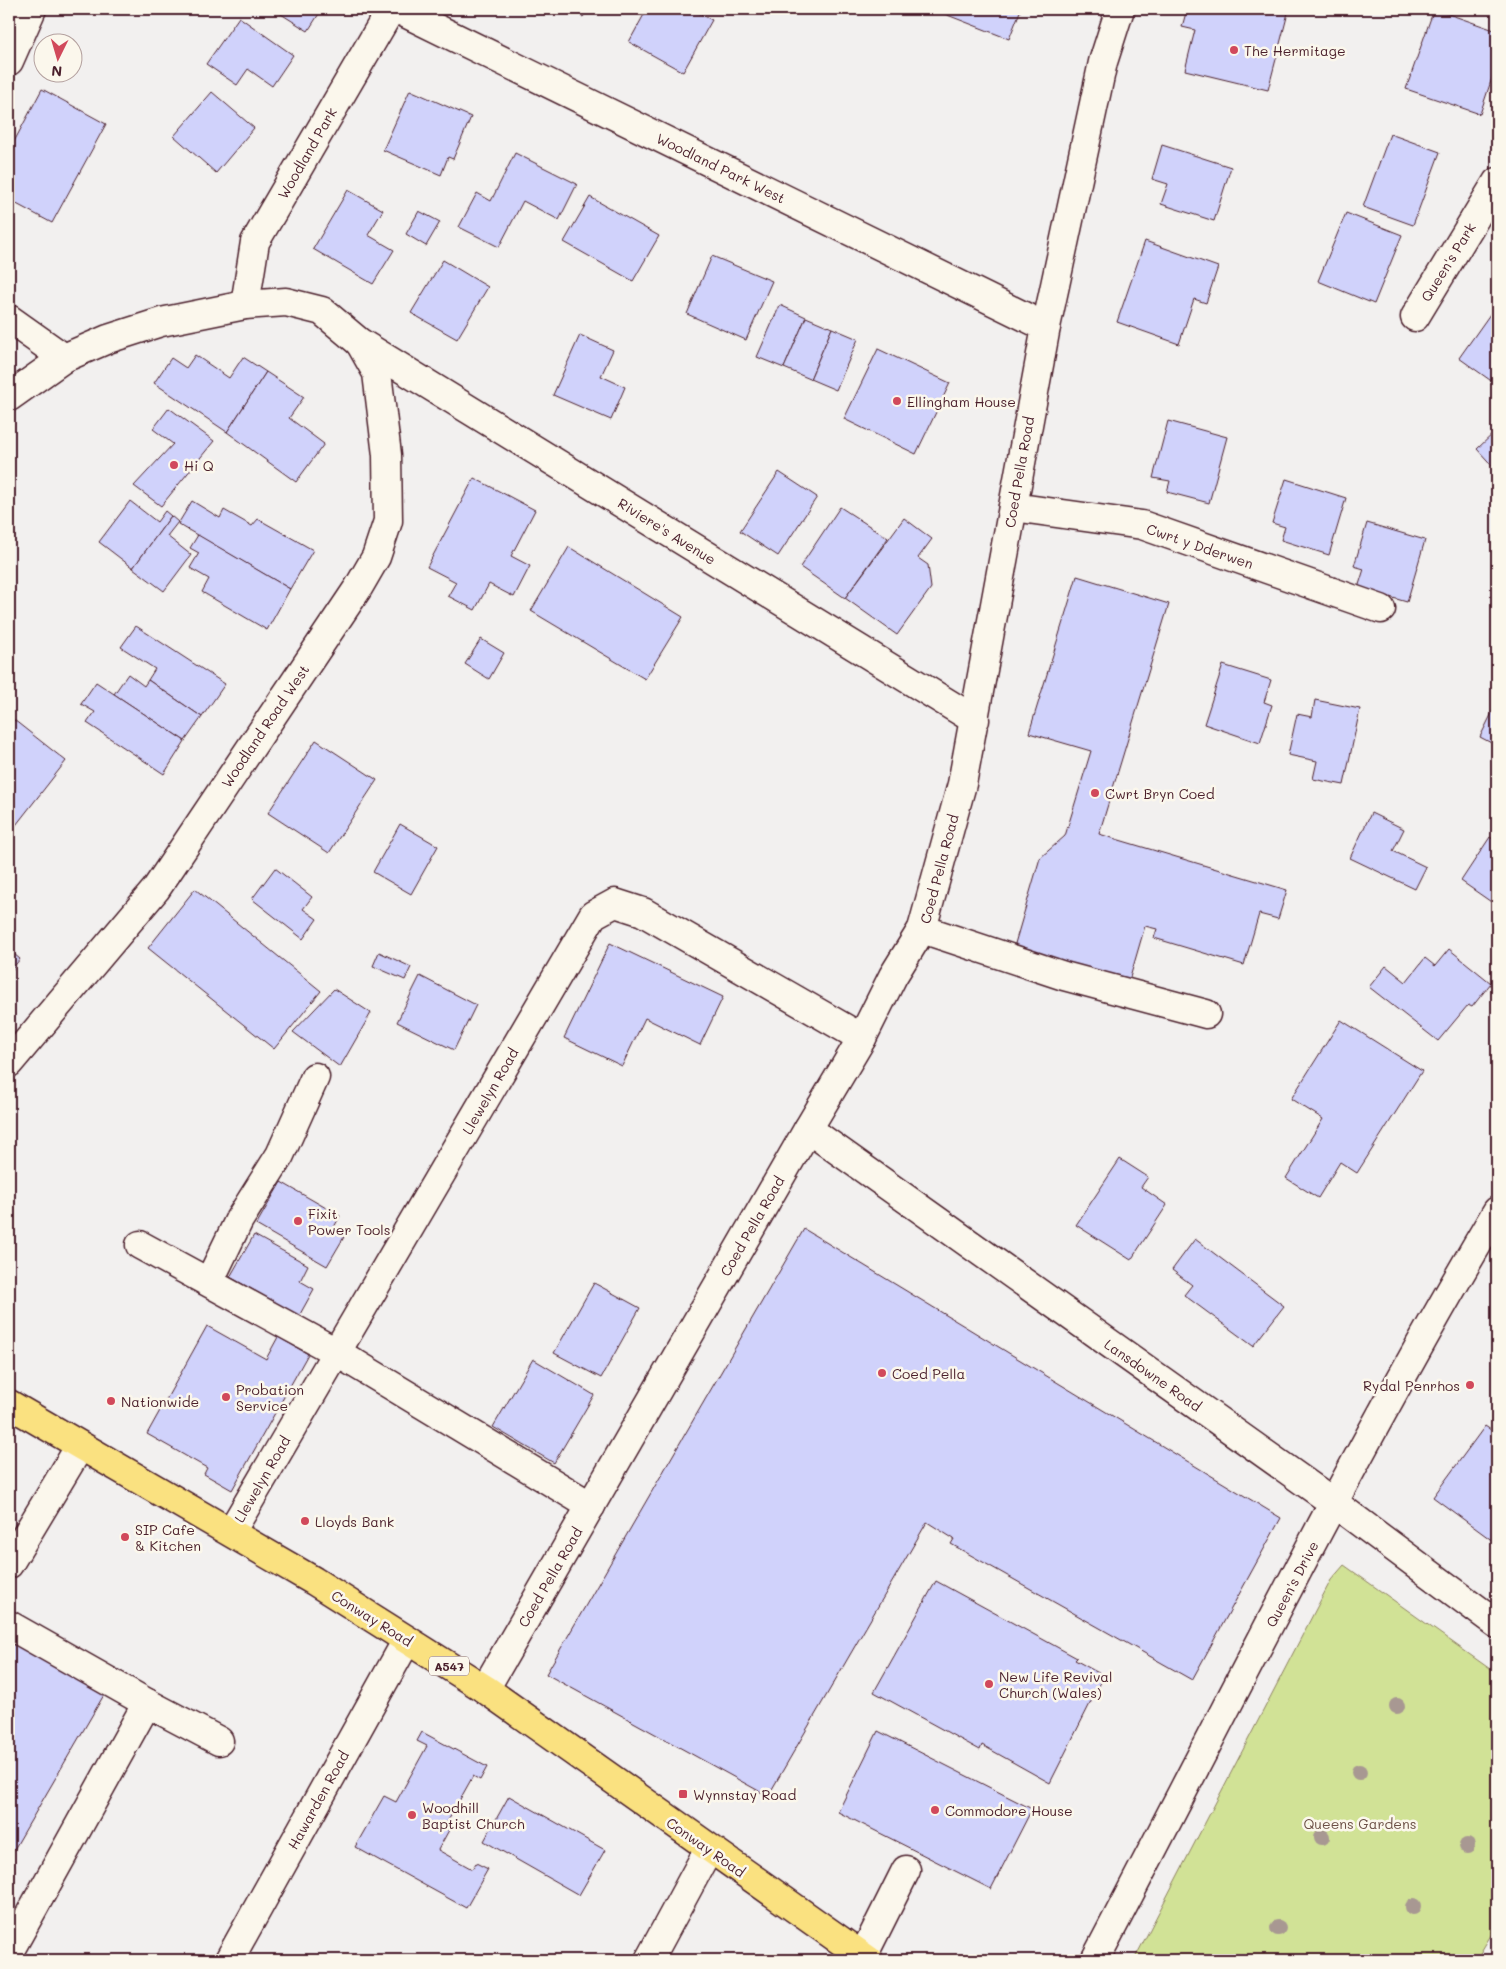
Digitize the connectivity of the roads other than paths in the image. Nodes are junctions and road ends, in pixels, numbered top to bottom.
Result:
1 (32, 9) edge
2 (391, 9) edge
3 (397, 9) edge
4 (1120, 9) edge
5 (9, 61) edge
6 (1497, 182) edge
7 (245, 305) junction
8 (1415, 317) dead end
9 (9, 319) edge
10 (1046, 328) junction
11 (359, 342) junction
12 (64, 358) junction
13 (9, 396) edge
14 (1013, 507) junction
15 (1381, 609) dead end
16 (975, 720) junction
17 (922, 929) junction
18 (1206, 1014) dead end
19 (862, 1038) junction
20 (9, 1063) edge
21 (315, 1077) dead end
22 (808, 1129) junction
23 (1497, 1211) edge
24 (140, 1245) dead end
25 (209, 1282) junction
26 (336, 1352) junction
27 (9, 1404) edge
28 (80, 1446) junction
29 (1334, 1503) junction
30 (591, 1506) junction
31 (231, 1532) junction
32 (9, 1564) edge
33 (1497, 1624) edge
34 (9, 1625) edge
35 (407, 1640) junction
36 (485, 1689) junction
37 (147, 1703) junction
38 (219, 1741) dead end
39 (709, 1850) junction
40 (906, 1870) dead end
41 (9, 1952) edge
42 (865, 1958) edge
43 (229, 1960) edge
44 (649, 1960) edge
45 (1095, 1960) edge

1 - 5 street
2 - 7 street, Woodland Park
3 - 10 street, Woodland Park West
4 - 10 street, Coed Pella Road
6 - 8 street, Queen's Park
7 - 11 street
7 - 12 street
9 - 12 street
10 - 14 street, Coed Pella Road
11 - 16 street, Riviere's Avenue
11 - 20 street, Woodland Road West
12 - 13 street
14 - 15 street, Cwrt y Dderwen
14 - 16 street, Coed Pella Road
16 - 17 street, Coed Pella Road
17 - 18 street
17 - 19 street, Coed Pella Road
19 - 22 street, Coed Pella Road
19 - 26 street, Llewelyn Road
21 - 25 street
22 - 29 street, Lansdowne Road
22 - 30 street, Coed Pella Road
23 - 29 street, Queen's Drive
24 - 25 street
25 - 26 street
26 - 30 street
26 - 31 street, Llewelyn Road
27 - 28 main road, Conway Road / A547
28 - 31 main road, Conway Road / A547
28 - 32 street
29 - 33 street, Lansdowne Road
29 - 45 street, Queen's Drive
30 - 36 street, Coed Pella Road
31 - 35 main road, Conway Road / A547
34 - 37 street
35 - 36 main road, Conway Road / A547
35 - 43 street, Hawarden Road
36 - 39 main road, Conway Road / A547
37 - 38 street
37 - 41 street
39 - 42 main road, Conway Road / A547
39 - 44 street
40 - 42 street

